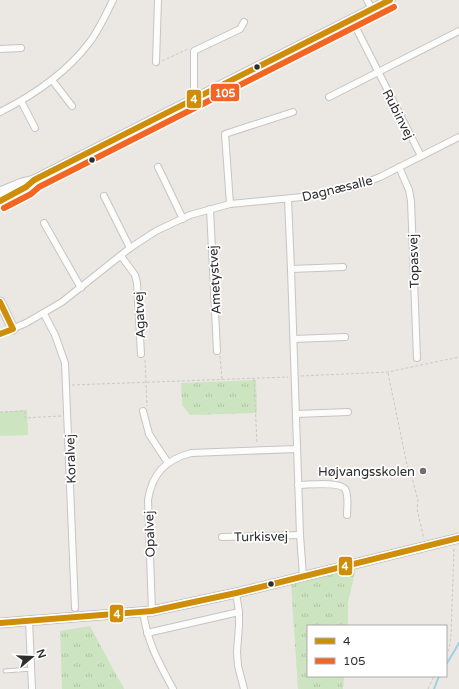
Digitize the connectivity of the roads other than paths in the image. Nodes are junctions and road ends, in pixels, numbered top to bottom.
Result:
1 (114, 0) edge
2 (158, 0) edge
3 (367, 0) edge
4 (390, 0) edge
5 (372, 9) junction
6 (352, 20) junction
7 (244, 22) dead end
8 (459, 31) edge
9 (21, 48) dead end
10 (0, 49) edge
11 (156, 62) road end
12 (378, 72) junction
13 (52, 80) junction
14 (329, 96) dead end
15 (199, 97) junction
16 (21, 101) junction
17 (72, 106) dead end
18 (0, 112) edge
19 (293, 112) dead end
20 (35, 128) dead end
21 (459, 137) edge
22 (421, 156) junction
23 (158, 167) dead end
24 (399, 167) junction
25 (34, 180) junction
26 (0, 192) edge
27 (104, 196) dead end
28 (288, 199) junction
29 (0, 201) edge
30 (230, 204) junction
31 (210, 209) junction
32 (183, 218) junction
33 (44, 223) dead end
34 (130, 248) junction
35 (121, 256) junction
36 (343, 267) dead end
37 (291, 269) junction
38 (81, 288) junction
39 (0, 302) edge
40 (44, 314) junction
41 (13, 329) junction
42 (0, 334) edge
43 (345, 337) dead end
44 (294, 339) junction
45 (217, 351) road end
46 (141, 354) road end
47 (417, 358) dead end
48 (143, 411) road end
49 (348, 412) dead end
50 (296, 414) junction
51 (297, 449) junction
52 (168, 463) junction
53 (298, 485) junction
54 (347, 515) dead end
55 (300, 535) junction
56 (222, 537) dead end
57 (456, 539) edge
58 (303, 576) junction
59 (236, 593) junction
60 (75, 608) dead end
61 (148, 612) junction
62 (239, 612) junction
63 (29, 620) junction
64 (0, 623) edge
65 (147, 633) junction
66 (31, 669) junction
67 (5, 671) dead end
68 (32, 689) edge
69 (173, 689) edge
70 (244, 689) edge

1 - 13 street
2 - 11 street
3 - 5 street
4 - 5 street
5 - 6 street
6 - 12 street, Rubinvej
6 - 15 street
7 - 15 street
8 - 12 street
9 - 10 street
12 - 14 street
12 - 22 street, Rubinvej
13 - 16 street
13 - 17 street
15 - 25 street
16 - 18 street
16 - 20 street
19 - 30 street
21 - 22 street, Dagnæsalle
22 - 24 street, Dagnæsalle
23 - 32 street
24 - 28 street, Dagnæsalle
24 - 47 street, Topasvej
25 - 26 street
25 - 29 street
27 - 34 street
28 - 30 street, Dagnæsalle
28 - 37 street, Turkisvej
30 - 31 street, Dagnæsalle
31 - 32 street, Dagnæsalle
31 - 45 street, Ametystvej
32 - 34 street, Dagnæsalle
33 - 38 street
34 - 35 street, Dagnæsalle
35 - 38 street, Dagnæsalle
35 - 46 street, Agatvej
36 - 37 street
37 - 44 street, Turkisvej
38 - 40 street, Dagnæsalle
39 - 41 street
40 - 41 street, Dagnæsalle
40 - 60 street, Koralvej
41 - 42 street, Dagnæsalle
43 - 44 street
44 - 50 street, Turkisvej
48 - 52 street
49 - 50 street
50 - 51 street, Turkisvej
51 - 52 street, Opalvej
51 - 53 street, Turkisvej
52 - 61 street, Opalvej
53 - 54 street
53 - 55 street, Turkisvej
55 - 56 street, Turkisvej
55 - 58 street, Turkisvej
57 - 58 street
58 - 59 street
59 - 61 street
59 - 62 street
61 - 63 street
61 - 65 street, Opalvej
62 - 65 street
62 - 70 street
63 - 64 street
63 - 66 street
65 - 69 street, Opalvej
66 - 67 lane
66 - 68 street

